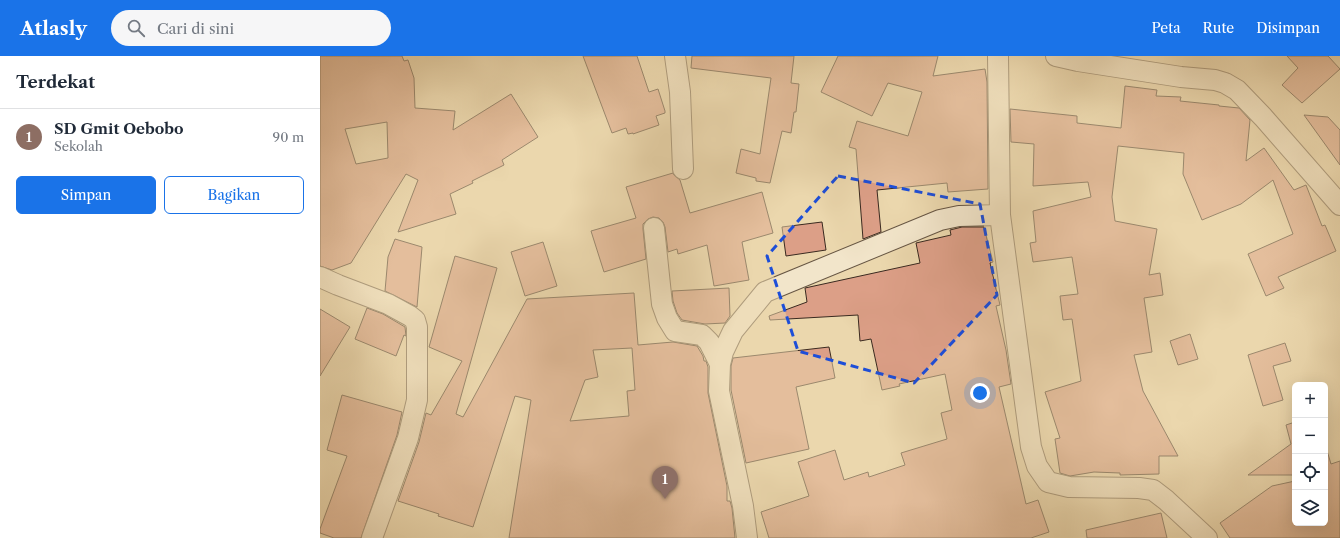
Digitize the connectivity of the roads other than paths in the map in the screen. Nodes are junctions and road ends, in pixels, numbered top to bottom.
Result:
1 (675, 56) edge
2 (998, 56) edge
3 (1056, 56) edge
4 (683, 169) dead end
5 (1340, 205) edge
6 (1000, 215) junction
7 (654, 228) dead end
8 (320, 277) edge
9 (720, 364) junction
10 (372, 538) edge
11 (747, 538) edge
12 (1207, 538) edge

1 - 4 street
2 - 6 street
3 - 5 street
6 - 9 street
6 - 12 street
7 - 9 street
8 - 10 street
9 - 11 street

